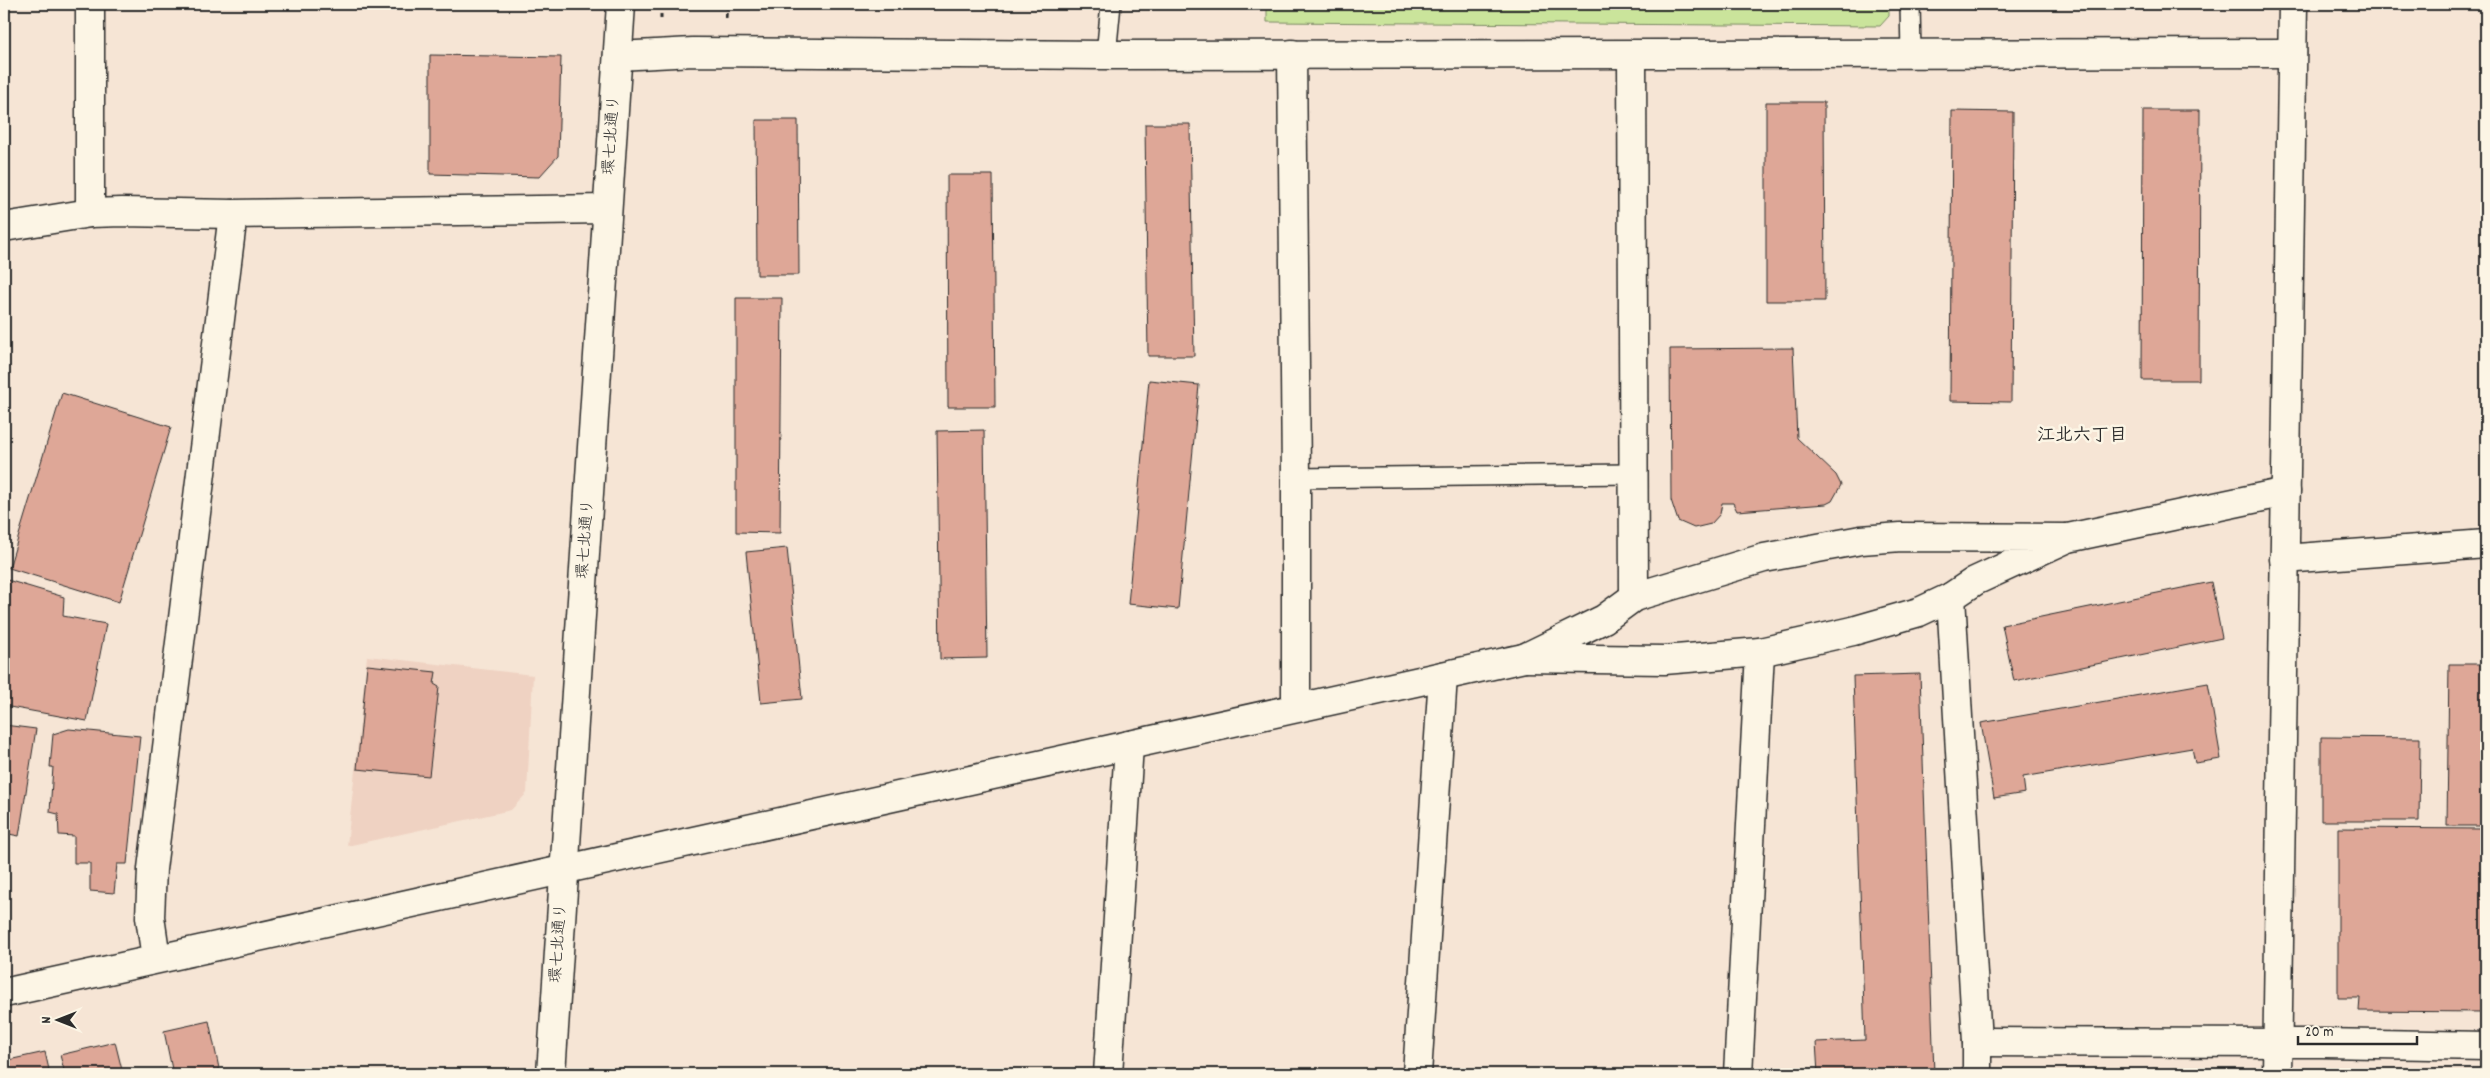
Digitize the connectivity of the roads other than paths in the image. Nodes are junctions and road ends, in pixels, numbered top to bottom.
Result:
1 (90, 4) edge
2 (621, 4) edge
3 (1111, 4) edge
4 (1910, 4) edge
5 (2293, 4) edge
6 (2292, 53) junction
7 (1292, 54) junction
8 (1911, 54) junction
9 (1106, 55) junction
10 (1632, 55) junction
11 (618, 56) junction
12 (607, 208) junction
13 (90, 213) junction
14 (233, 214) junction
15 (4, 227) edge
16 (1633, 474) junction
17 (1296, 478) junction
18 (2286, 492) junction
19 (2068, 538) junction
20 (2486, 544) edge
21 (2284, 559) junction
22 (1634, 597) junction
23 (1951, 597) junction
24 (1760, 652) junction
25 (1524, 658) junction
26 (1444, 676) junction
27 (1296, 708) junction
28 (1129, 744) junction
29 (564, 870) junction
30 (156, 958) junction
31 (4, 993) edge
32 (1977, 1042) junction
33 (2278, 1043) junction
34 (2486, 1046) edge
35 (551, 1074) edge
36 (1108, 1074) edge
37 (1417, 1074) edge
38 (1738, 1074) edge
39 (1976, 1074) edge
40 (2277, 1074) edge

1 - 13 street
2 - 11 street, 環七北通り
3 - 9 lane
4 - 8 lane
5 - 6 street
6 - 8 street
6 - 18 street
7 - 9 street
7 - 10 street
7 - 17 street
8 - 10 street
9 - 11 street
10 - 16 street
11 - 12 street, 環七北通り
12 - 14 street
12 - 29 street, 環七北通り
13 - 14 street
13 - 15 street
14 - 30 street
16 - 17 lane
16 - 22 street
17 - 27 street
18 - 19 street
18 - 21 street
19 - 22 street
19 - 23 street
20 - 21 street
21 - 33 street
22 - 25 street
23 - 24 street
23 - 32 street
24 - 25 street
24 - 38 street
25 - 26 street
26 - 27 street
26 - 37 street
27 - 28 street
28 - 29 street
28 - 36 street
29 - 30 street
29 - 35 street, 環七北通り
30 - 31 street
32 - 33 street
32 - 39 street
33 - 34 street
33 - 40 street

